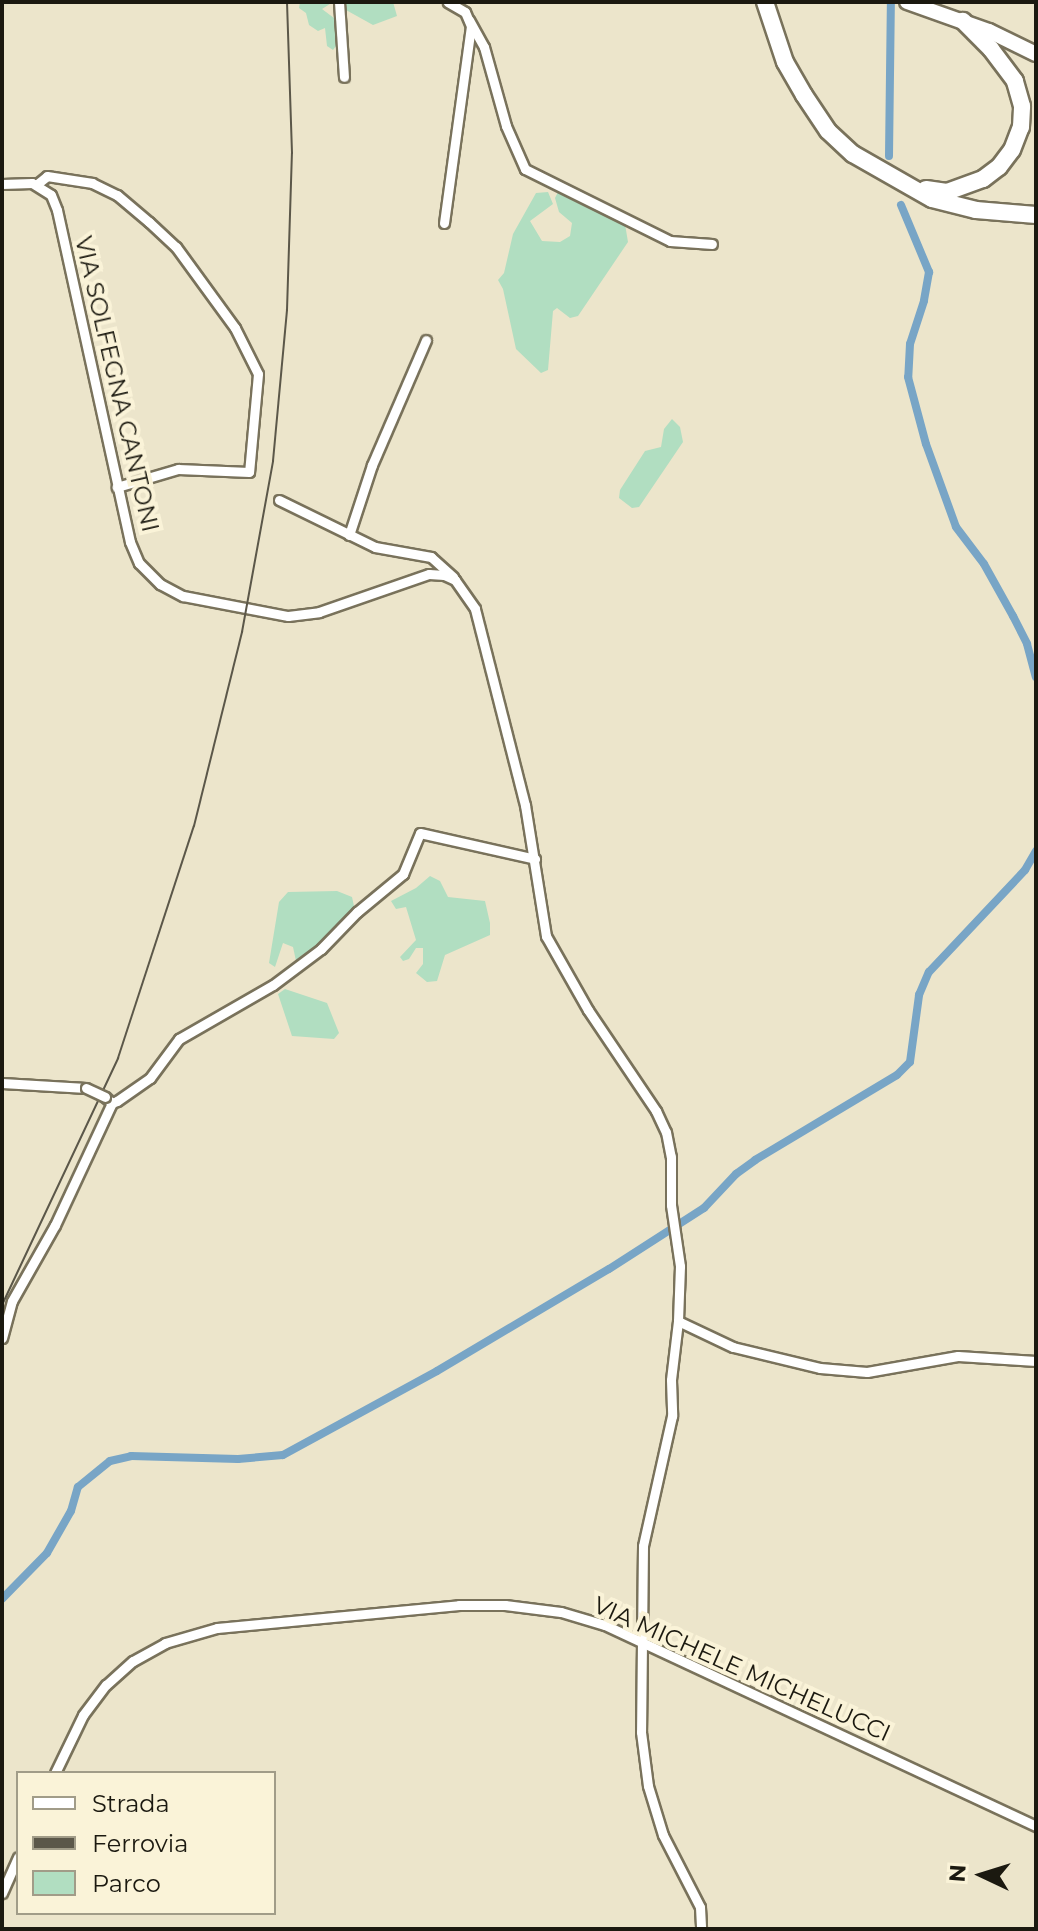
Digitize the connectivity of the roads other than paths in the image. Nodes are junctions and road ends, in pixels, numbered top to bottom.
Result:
1 (339, 2) edge
2 (448, 2) edge
3 (765, 2) edge
4 (907, 2) edge
5 (469, 20) junction
6 (963, 21) junction
7 (1036, 54) edge
8 (344, 77) dead end
9 (898, 181) junction
10 (2, 184) edge
11 (36, 185) junction
12 (1036, 215) edge
13 (444, 223) dead end
14 (712, 244) dead end
15 (426, 340) dead end
16 (117, 487) junction
17 (279, 500) dead end
18 (349, 535) junction
19 (421, 555) junction
20 (423, 576) junction
21 (455, 580) junction
22 (535, 859) junction
23 (2, 1083) edge
24 (109, 1100) junction
25 (678, 1321) junction
26 (2, 1338) edge
27 (1036, 1361) edge
28 (642, 1641) junction
29 (56, 1771) edge
30 (1036, 1826) edge
31 (16, 1862) edge
32 (2, 1893) edge
33 (701, 1929) edge

1 - 8 street
2 - 5 street
3 - 9 highway
4 - 6 main road
5 - 13 street
5 - 14 street
6 - 7 main road
6 - 9 highway
9 - 12 highway
10 - 11 street
11 - 16 street, VIA SOLFEGNA CANTONI
11 - 16 street
15 - 18 street
16 - 20 street, VIA SOLFEGNA CANTONI
17 - 18 street
18 - 19 street
19 - 20 street
19 - 21 street
20 - 21 street, VIA SOLFEGNA CANTONI
21 - 22 street
22 - 24 street
22 - 25 street
23 - 24 street, bridge
24 - 26 street
25 - 27 street
25 - 28 street
28 - 29 street, VIA MICHELE MICHELUCCI
28 - 30 street, VIA MICHELE MICHELUCCI
28 - 33 street
31 - 32 street

